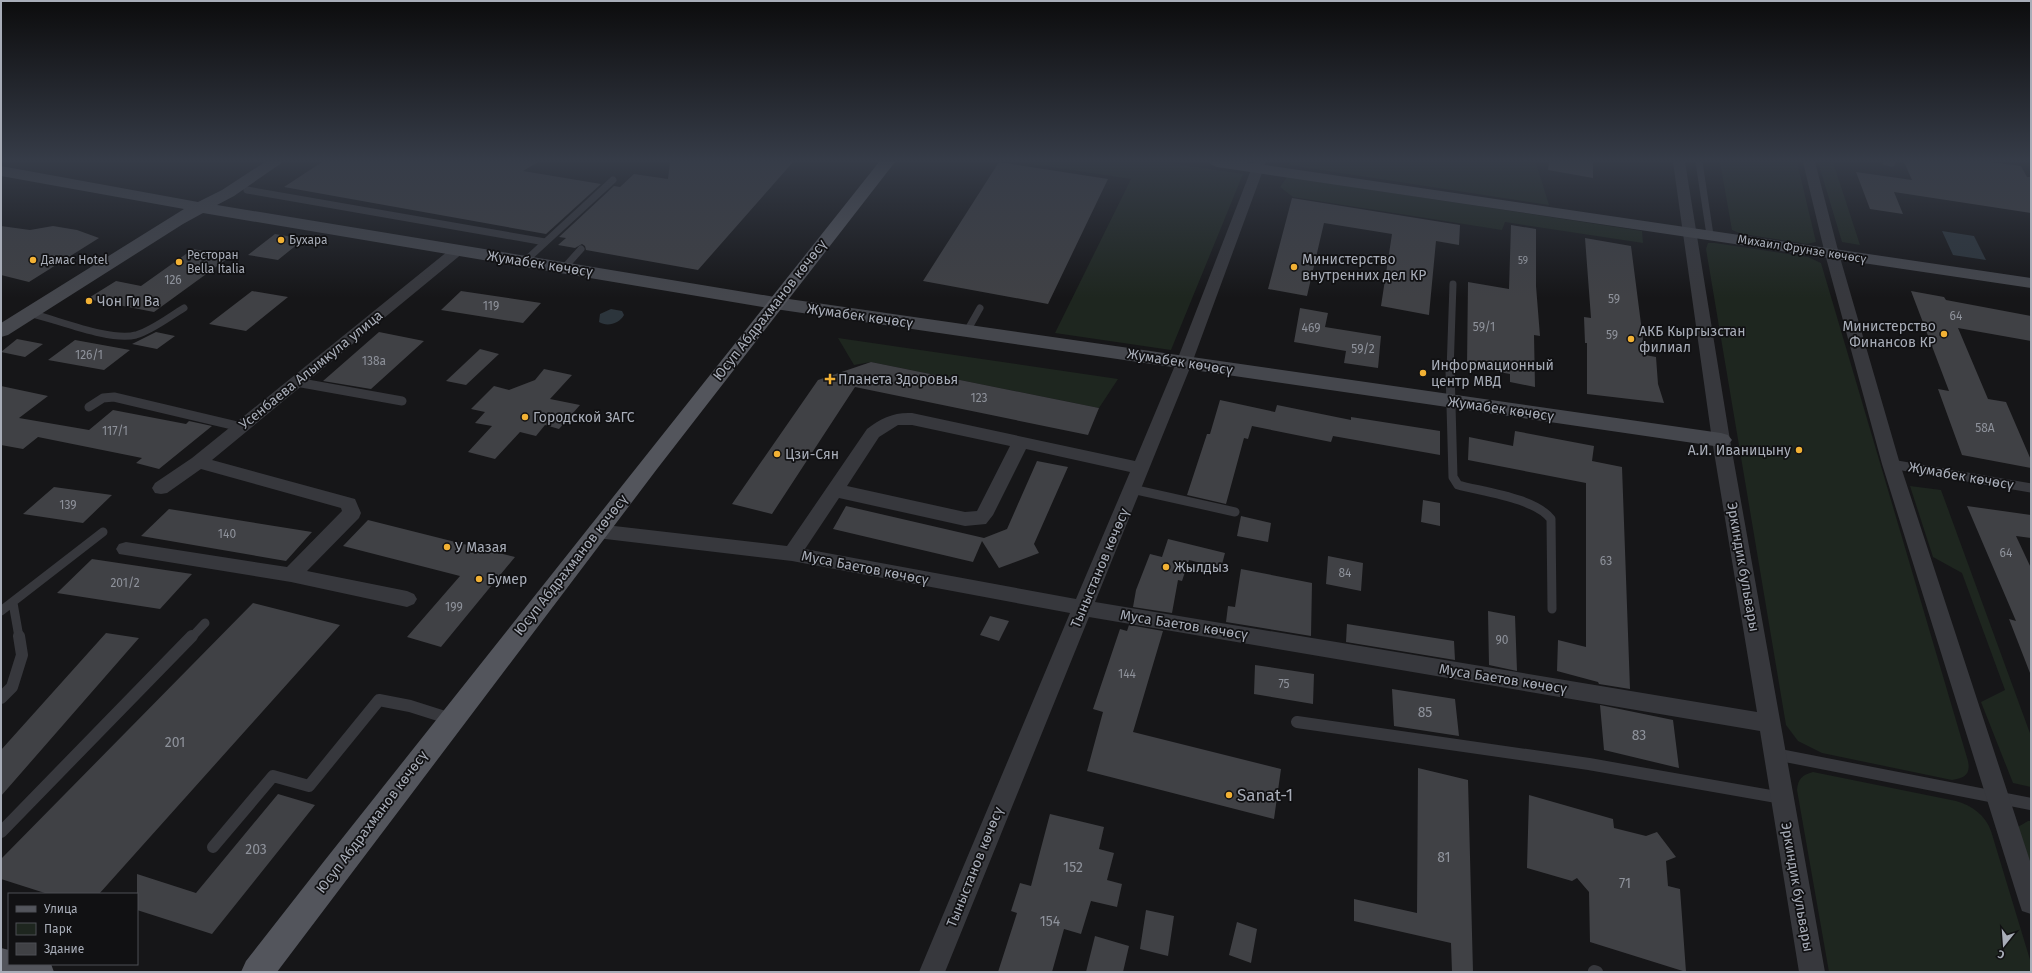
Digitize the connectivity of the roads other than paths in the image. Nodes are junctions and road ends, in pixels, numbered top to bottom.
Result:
1 (200, 207) edge
2 (347, 207) edge
3 (583, 207) edge
4 (851, 207) edge
5 (1243, 207) edge
6 (1534, 207) edge
7 (1686, 207) edge
8 (1706, 207) edge
9 (1820, 207) edge
10 (203, 208) junction
11 (1690, 232) junction
12 (1710, 235) junction
13 (545, 242) junction
14 (581, 249) dead end
15 (458, 250) junction
16 (1832, 254) junction
17 (526, 262) junction
18 (564, 268) junction
19 (2031, 283) edge
20 (1453, 284) dead end
21 (774, 303) junction
22 (184, 308) dead end
23 (980, 308) dead end
24 (29, 313) junction
25 (1, 331) edge
26 (967, 331) junction
27 (1184, 363) junction
28 (296, 382) junction
29 (402, 401) dead end
30 (1452, 402) junction
31 (89, 406) dead end
32 (242, 427) junction
33 (1722, 440) junction
34 (1021, 442) junction
35 (198, 462) junction
36 (1892, 464) junction
37 (1141, 468) junction
38 (161, 488) dead end
39 (2031, 488) edge
40 (1132, 489) junction
41 (834, 490) junction
42 (1235, 512) dead end
43 (598, 531) junction
44 (103, 532) dead end
45 (126, 549) dead end
46 (792, 554) junction
47 (290, 575) junction
48 (407, 599) dead end
49 (13, 603) junction
50 (1083, 608) junction
51 (1552, 609) dead end
52 (1, 611) edge
53 (205, 623) dead end
54 (1, 698) edge
55 (451, 718) junction
56 (1296, 722) dead end
57 (1769, 723) junction
58 (1775, 754) junction
59 (1782, 798) junction
60 (1999, 799) junction
61 (2031, 804) edge
62 (1, 832) edge
63 (213, 846) dead end
64 (2031, 902) edge
65 (1, 964) edge
66 (38, 972) edge
67 (257, 972) edge
68 (932, 972) edge
69 (1812, 972) edge

1 - 10 street, Жумабек көчөсү
2 - 13 lane
3 - 13 lane
4 - 21 main road, Юсуп Абдрахманов көчөсү
5 - 27 street, Тыныстанов көчөсү
6 - 11 street, Михаил Фрунзе көчөсү
7 - 11 street, Эркиндик бульвары
8 - 12 lane
9 - 16 street
10 - 15 street, Жумабек көчөсү
10 - 24 street
11 - 12 street, Михаил Фрунзе көчөсү
11 - 33 street, Эркиндик бульвары
12 - 16 street, Михаил Фрунзе көчөсү
13 - 17 lane
14 - 18 lane
15 - 17 street, Жумабек көчөсү
15 - 28 street, Усенбаева Алымкула улица
16 - 19 street, Михаил Фрунзе көчөсү
16 - 36 street
17 - 18 street, Жумабек көчөсү
18 - 21 street, Жумабек көчөсү
20 - 30 lane
21 - 26 street, Жумабек көчөсү
21 - 43 main road, Юсуп Абдрахманов көчөсү
22 - 24 lane
23 - 26 lane
24 - 25 street
26 - 27 street, Жумабек көчөсү
27 - 30 street, Жумабек көчөсү
27 - 37 street, Тыныстанов көчөсү
28 - 29 lane
28 - 32 street, Усенбаева Алымкула улица
30 - 33 street, Жумабек көчөсү
30 - 51 lane
31 - 32 lane
32 - 35 street, Усенбаева Алымкула улица
33 - 57 street, Эркиндик бульвары
34 - 37 street
34 - 41 street
34 - 41 street
35 - 38 street, Усенбаева Алымкула улица
35 - 47 street
36 - 39 lane, Жумабек көчөсү
36 - 60 street
37 - 40 street, Тыныстанов көчөсү
40 - 42 lane
40 - 50 street, Тыныстанов көчөсү
41 - 46 street
43 - 46 street, Муса Баетов көчөсү
43 - 55 main road, Юсуп Абдрахманов көчөсү
44 - 49 lane
45 - 47 street
46 - 50 street, Муса Баетов көчөсү
47 - 48 street
49 - 52 lane
49 - 54 lane
50 - 57 street, Муса Баетов көчөсү
50 - 68 street, Тыныстанов көчөсү
53 - 62 lane
55 - 63 lane
55 - 67 main road, Юсуп Абдрахманов көчөсү
56 - 59 lane
57 - 58 street, Эркиндик бульвары
58 - 59 street, Эркиндик бульвары
58 - 60 lane
59 - 69 street, Эркиндик бульвары
60 - 61 lane
60 - 64 street
65 - 66 main road

